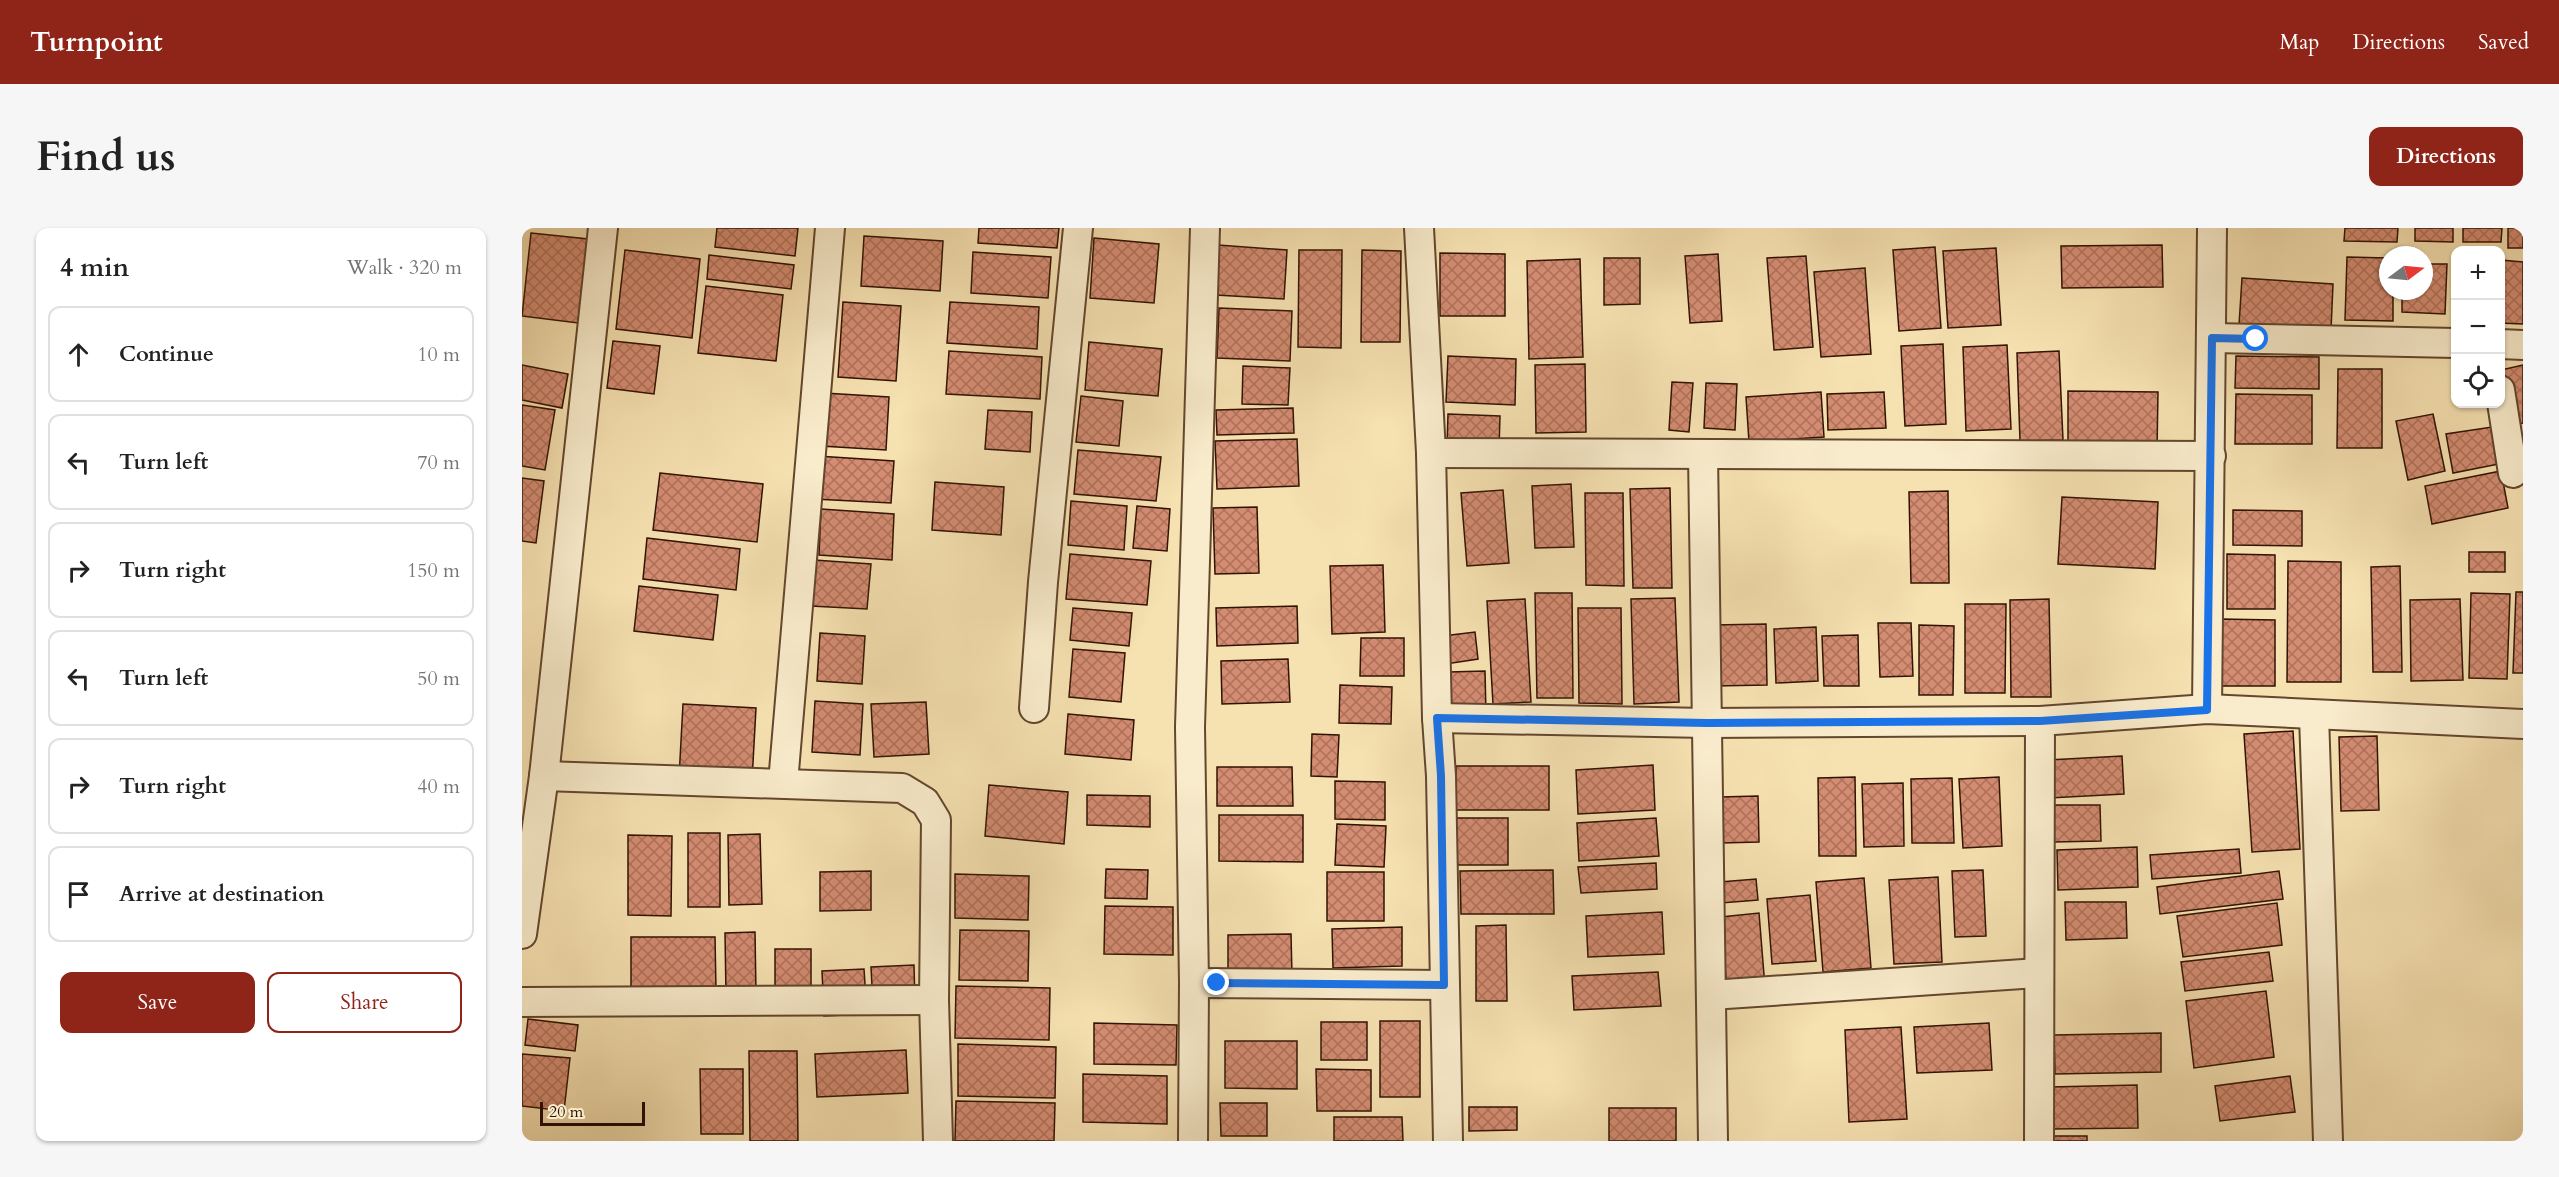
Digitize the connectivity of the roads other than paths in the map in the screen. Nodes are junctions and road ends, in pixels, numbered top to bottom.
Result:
1 (603, 228) edge
2 (830, 228) edge
3 (1078, 228) edge
4 (1205, 228) edge
5 (1419, 228) edge
6 (2212, 228) edge
7 (2212, 338) junction
8 (2451, 344) edge
9 (2505, 345) edge
10 (2523, 345) edge
11 (2503, 408) edge
12 (1431, 453) junction
13 (1703, 454) junction
14 (2211, 456) junction
15 (2513, 472) dead end
16 (1034, 708) dead end
17 (2207, 710) junction
18 (2314, 715) junction
19 (1437, 718) junction
20 (2040, 721) junction
21 (1707, 723) junction
22 (2523, 724) edge
23 (544, 776) junction
24 (783, 783) junction
25 (522, 934) edge
26 (2039, 973) junction
27 (1194, 983) junction
28 (1444, 985) junction
29 (1711, 995) junction
30 (934, 1000) junction
31 (522, 1002) edge
32 (938, 1141) edge
33 (1194, 1141) edge
34 (1448, 1141) edge
35 (1713, 1141) edge
36 (2039, 1141) edge
37 (2328, 1141) edge

1 - 23 street
2 - 24 street
3 - 16 street
4 - 27 street
5 - 12 street
6 - 7 street
7 - 8 street
7 - 14 street
9 - 10 street
11 - 15 street
12 - 13 street
12 - 19 street
13 - 14 street
13 - 21 street
14 - 17 street
17 - 18 street
17 - 20 street
18 - 22 street
18 - 37 street
19 - 21 street
19 - 28 street
20 - 21 street
20 - 26 street
21 - 29 street
23 - 24 street
23 - 25 street
24 - 30 street
26 - 29 street
26 - 36 street
27 - 28 street
27 - 33 street
28 - 34 street
29 - 35 street
30 - 31 street
30 - 32 street

